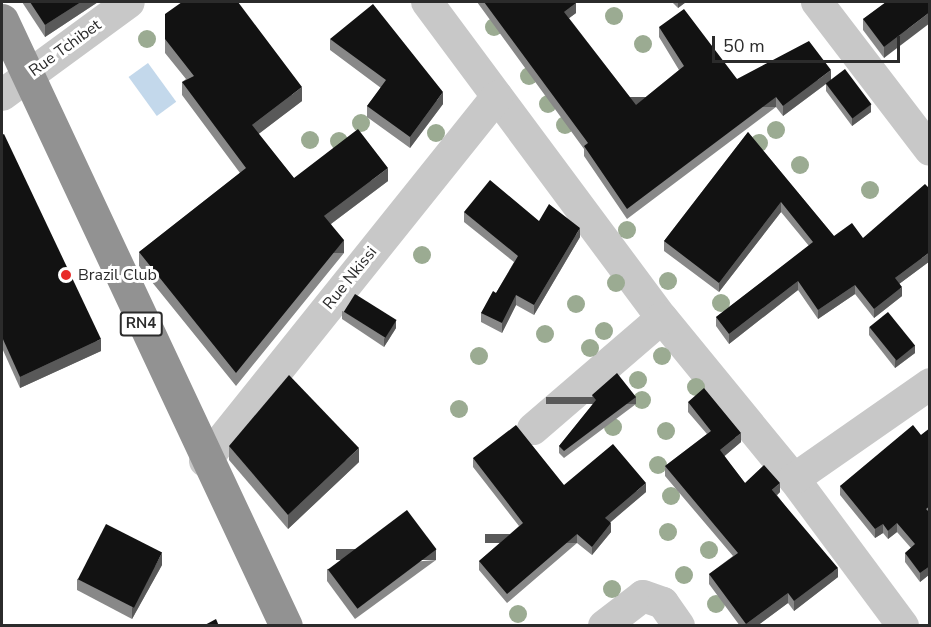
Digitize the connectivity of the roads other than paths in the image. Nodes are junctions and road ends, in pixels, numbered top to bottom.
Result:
1 (129, 2) edge
2 (427, 2) edge
3 (817, 2) edge
4 (2, 20) edge
5 (28, 76) junction
6 (2, 95) edge
7 (496, 96) junction
8 (930, 150) edge
9 (663, 318) junction
10 (930, 384) edge
11 (533, 429) dead end
12 (206, 461) junction
13 (794, 479) junction
14 (286, 626) edge
15 (604, 626) edge
16 (679, 626) edge
17 (903, 626) edge

1 - 5 street, Rue Tchibet
2 - 7 street
3 - 8 street
4 - 5 highway, RN4
5 - 6 street, Rue Tchibet
5 - 12 highway, RN4
7 - 9 street
7 - 12 street, Rue Nkissi
9 - 11 street
9 - 13 street
10 - 13 street
12 - 14 highway, RN4
13 - 17 street
15 - 16 street

